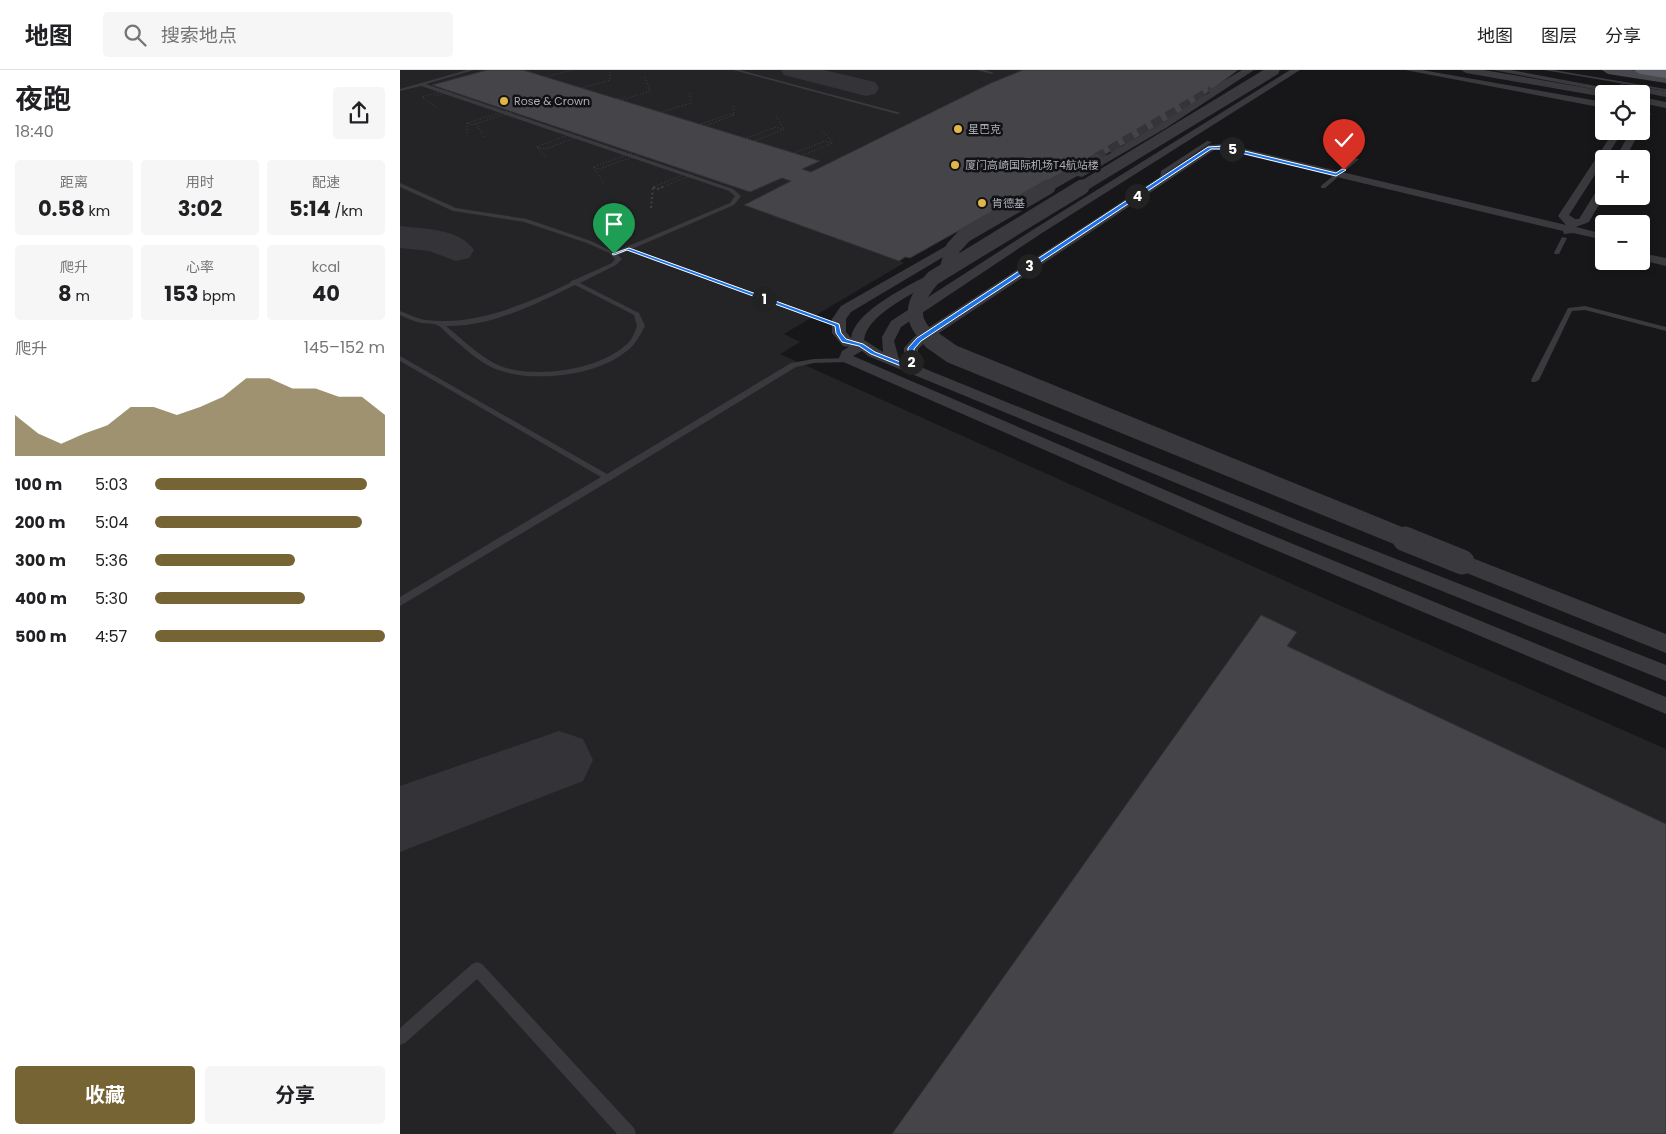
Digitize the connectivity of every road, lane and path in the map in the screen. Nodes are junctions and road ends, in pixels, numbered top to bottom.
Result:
1 (472, 70) edge
2 (564, 70) edge
3 (571, 70) edge
4 (610, 70) edge
5 (735, 70) edge
6 (980, 70) edge
7 (1249, 70) edge
8 (1274, 70) edge
9 (1280, 70) edge
10 (1296, 70) edge
11 (1410, 70) edge
12 (1437, 70) edge
13 (1466, 70) edge
14 (1497, 70) edge
15 (1531, 70) edge
16 (1546, 70) edge
17 (1565, 70) edge
18 (1608, 70) edge
19 (1640, 70) edge
20 (992, 73) dead end
21 (1666, 74) edge
22 (543, 76) dead end
23 (546, 77) dead end
24 (645, 77) dead end
25 (1666, 79) edge
26 (610, 80) junction
27 (421, 84) junction
28 (579, 87) dead end
29 (1595, 87) edge
30 (582, 88) dead end
31 (400, 90) edge
32 (447, 90) dead end
33 (1212, 90) tunnel mouth
34 (1666, 90) edge
35 (650, 91) junction
36 (451, 92) dead end
37 (1595, 92) edge
38 (690, 93) dead end
39 (1650, 96) edge
40 (1595, 98) edge
41 (424, 99) junction
42 (618, 99) dead end
43 (1666, 99) edge
44 (622, 100) dead end
45 (1650, 102) edge
46 (691, 103) junction
47 (1595, 103) edge
48 (733, 104) dead end
49 (1666, 105) edge
50 (436, 107) dead end
51 (507, 110) dead end
52 (512, 112) dead end
53 (659, 112) dead end
54 (662, 112) dead end
55 (899, 113) dead end
56 (734, 115) junction
57 (776, 116) dead end
58 (467, 123) junction
59 (476, 124) junction
60 (701, 124) dead end
61 (705, 126) dead end
62 (784, 129) junction
63 (821, 129) dead end
64 (467, 133) dead end
65 (574, 133) dead end
66 (581, 136) dead end
67 (484, 137) dead end
68 (747, 138) dead end
69 (1613, 140) edge
70 (755, 141) dead end
71 (833, 144) junction
72 (538, 148) junction
73 (632, 152) dead end
74 (795, 153) dead end
75 (638, 154) dead end
76 (803, 156) dead end
77 (547, 159) dead end
78 (1096, 159) tunnel mouth
79 (1356, 159) dead end
80 (593, 167) junction
81 (690, 172) dead end
82 (694, 174) dead end
83 (1330, 181) junction
84 (604, 183) dead end
85 (400, 185) edge
86 (653, 187) junction
87 (1595, 202) edge
88 (651, 208) dead end
89 (1569, 230) junction
90 (1595, 235) edge
91 (1595, 243) edge
92 (1650, 247) edge
93 (627, 249) junction
94 (1666, 251) edge
95 (1557, 253) dead end
96 (614, 254) junction
97 (1650, 258) edge
98 (1666, 262) edge
99 (947, 269) junction
100 (573, 282) junction
101 (400, 314) edge
102 (440, 324) junction
103 (837, 325) junction
104 (1666, 328) edge
105 (861, 346) junction
106 (400, 358) edge
107 (848, 360) junction
108 (893, 361) junction
109 (911, 368) junction
110 (1535, 380) dead end
111 (608, 478) junction
112 (400, 602) edge
113 (1608, 621) junction
114 (1666, 635) edge
115 (1666, 644) edge
116 (1666, 673) edge
117 (1666, 706) edge
118 (400, 1038) edge
119 (628, 1134) edge

1 - 27 lane
2 - 22 path
3 - 23 path
4 - 26 path
5 - 55 lane
6 - 20 lane
7 - 33 street
7 - 103 street
8 - 99 street, bridge
9 - 105 street
10 - 108 street
11 - 47 street
12 - 40 street
13 - 37 street
14 - 29 street
15 - 34 street
16 - 34 lane
17 - 34 lane
18 - 25 main road
19 - 21 highway
24 - 35 path
26 - 28 path
26 - 30 path
27 - 31 lane
27 - 93 lane
32 - 41 path, bridge
35 - 42 path
35 - 44 path
36 - 41 path, bridge
38 - 46 path
39 - 43 street
41 - 50 path, bridge
45 - 49 street
46 - 53 path
46 - 54 path
48 - 56 path
51 - 58 path, bridge
52 - 59 path, bridge
56 - 60 path
56 - 61 path
57 - 62 path
58 - 59 path, bridge
58 - 64 path
59 - 67 path
62 - 68 path
62 - 70 path
63 - 71 path
65 - 72 path, bridge
66 - 72 path, bridge
69 - 89 street
71 - 74 path
71 - 76 path
72 - 77 path
73 - 80 path, bridge
75 - 80 path, bridge
78 - 99 street, bridge
79 - 83 lane
80 - 84 path, bridge
81 - 86 path, bridge
82 - 86 path, bridge
83 - 89 street
83 - 89 street
83 - 109 street
85 - 96 lane
86 - 88 path
87 - 89 street
89 - 90 street
89 - 91 street
89 - 95 lane
92 - 94 street
93 - 96 lane
93 - 103 lane
96 - 100 lane
97 - 98 street
99 - 113 street, bridge
100 - 102 lane
100 - 102 lane
101 - 102 lane
103 - 105 street
104 - 110 lane
105 - 107 street
105 - 108 street
106 - 111 lane
107 - 111 lane
107 - 117 street
108 - 109 street
109 - 116 street
111 - 112 lane
113 - 114 street
113 - 115 street
118 - 119 lane

